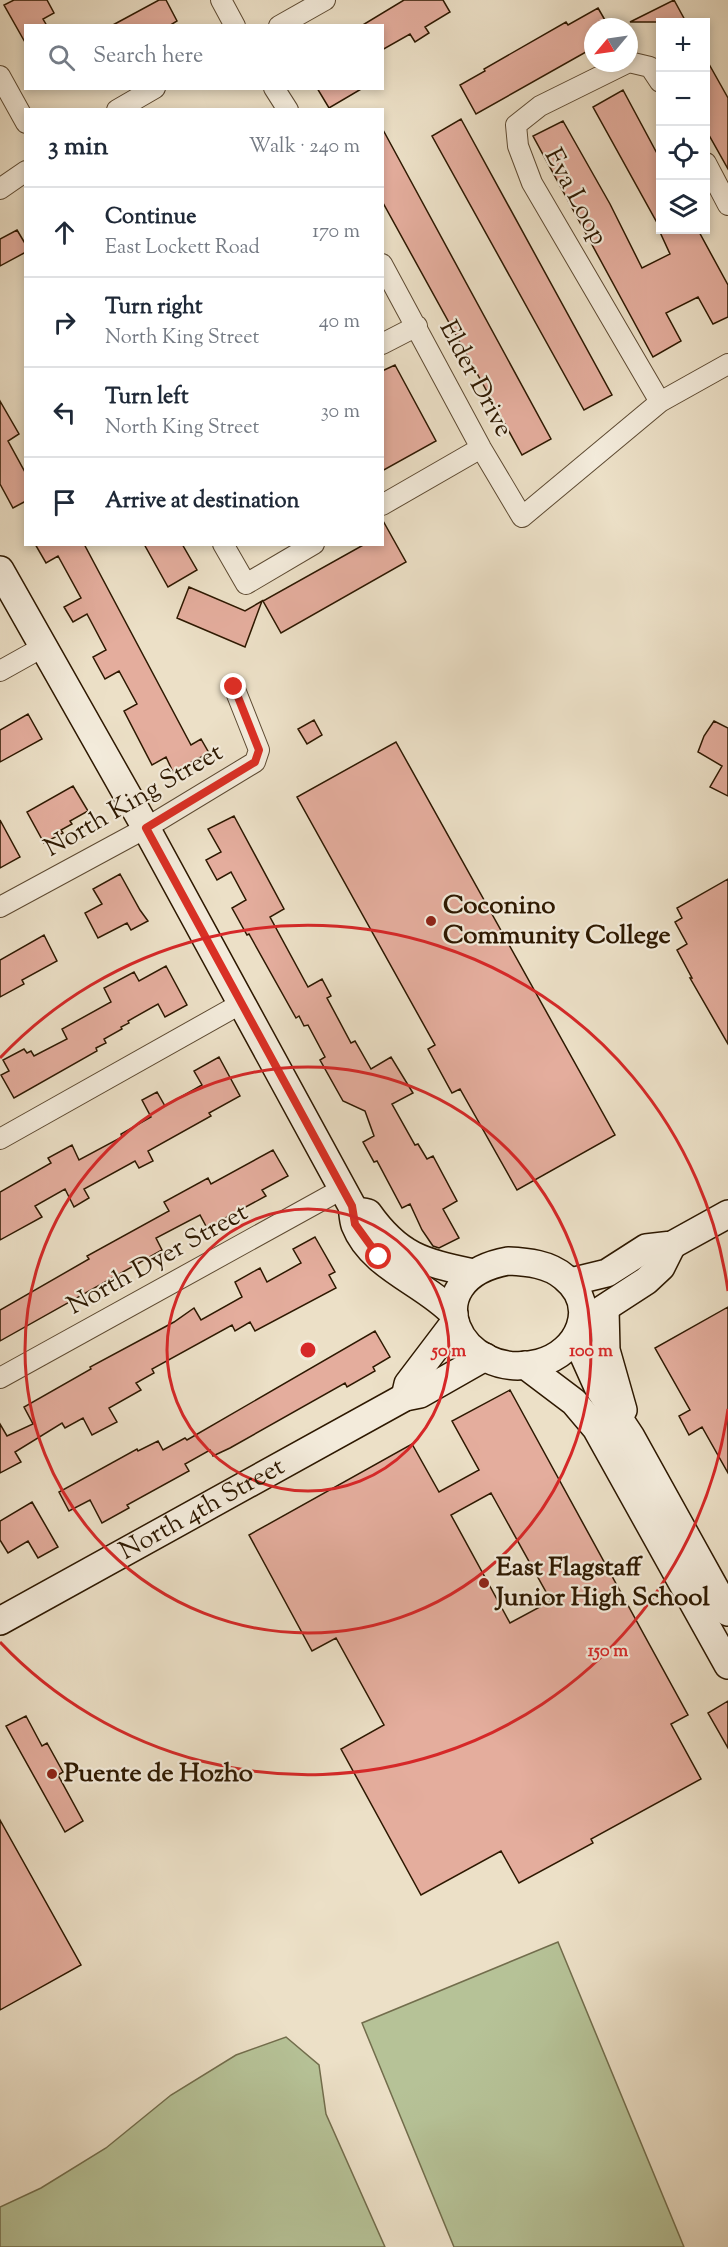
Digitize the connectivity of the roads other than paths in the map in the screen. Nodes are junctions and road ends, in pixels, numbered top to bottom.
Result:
1 (221, 0) edge
2 (325, 0) edge
3 (234, 24) edge
4 (283, 24) edge
5 (638, 65) edge
6 (610, 72) edge
7 (0, 76) edge
8 (656, 76) edge
9 (152, 90) edge
10 (275, 90) edge
11 (120, 108) edge
12 (287, 108) edge
13 (24, 119) edge
14 (24, 172) edge
15 (710, 172) edge
16 (0, 189) edge
17 (728, 205) edge
18 (384, 268) edge
19 (417, 326) junction
20 (384, 343) edge
21 (728, 364) edge
22 (660, 402) junction
23 (481, 448) junction
24 (384, 504) edge
25 (225, 546) edge
26 (311, 546) edge
27 (0, 570) edge
28 (43, 647) junction
29 (0, 671) edge
30 (234, 687) dead end
31 (146, 828) junction
32 (0, 907) edge
33 (242, 1003) junction
34 (0, 1139) edge
35 (347, 1197) junction
36 (728, 1214) edge
37 (672, 1245) junction
38 (473, 1273) junction
39 (570, 1282) junction
40 (605, 1309) junction
41 (455, 1318) junction
42 (579, 1330) junction
43 (485, 1357) junction
44 (525, 1365) junction
45 (0, 1378) edge
46 (405, 1397) junction
47 (631, 1437) junction
48 (728, 1612) edge
49 (0, 1621) edge
50 (728, 1665) edge

1 - 3 street
2 - 4 street
5 - 8 street, Eva Loop
6 - 22 street, Eva Loop
7 - 13 street
9 - 11 street
10 - 12 street
14 - 16 street
15 - 17 street
18 - 19 street, Elder Drive
19 - 20 street
19 - 23 street, Elder Drive
21 - 22 street
22 - 23 street, Elder Drive
23 - 24 street
25 - 26 street
27 - 28 street
28 - 29 street
28 - 31 street
30 - 31 street, North King Street
31 - 32 street, North King Street
31 - 33 street
33 - 34 street
33 - 35 street
35 - 38 street
35 - 41 street
35 - 45 street, North Dyer Street
36 - 37 street
37 - 39 street
37 - 40 street
38 - 39 street
38 - 41 street
39 - 42 street
40 - 42 street
40 - 47 street
41 - 43 street
41 - 46 street
42 - 44 street
42 - 47 street
43 - 44 street
43 - 46 street, North 4th Street
44 - 50 street
46 - 49 street, North 4th Street
47 - 48 street

